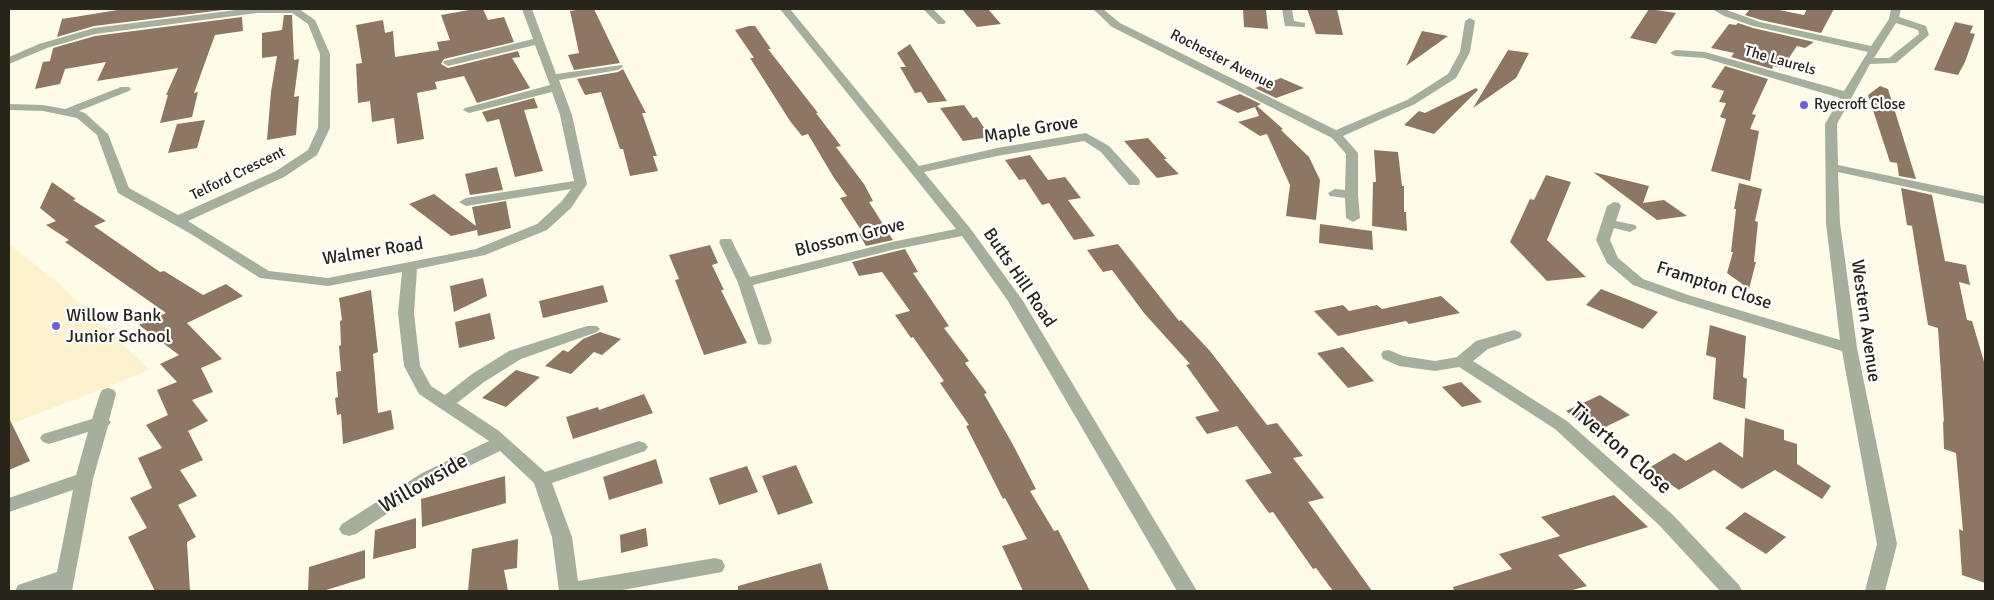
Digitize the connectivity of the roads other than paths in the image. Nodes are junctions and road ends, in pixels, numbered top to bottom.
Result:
1 (295, 9) edge
2 (527, 9) edge
3 (785, 9) edge
4 (931, 9) edge
5 (1098, 9) edge
6 (1287, 9) edge
7 (1717, 9) edge
8 (1895, 14) edge
9 (1470, 21) dead end
10 (941, 22) dead end
11 (1275, 23) dead end
12 (1289, 24) junction
13 (1302, 25) dead end
14 (539, 41) junction
15 (1699, 42) dead end
16 (1675, 53) dead end
17 (1705, 55) junction
18 (1870, 55) junction
19 (9, 61) edge
20 (448, 63) dead end
21 (618, 67) dead end
22 (554, 82) junction
23 (125, 89) dead end
24 (1847, 96) junction
25 (9, 106) edge
26 (469, 110) dead end
27 (66, 112) junction
28 (1336, 134) junction
29 (1832, 167) junction
30 (917, 170) junction
31 (1134, 182) dead end
32 (581, 184) junction
33 (1334, 193) dead end
34 (1351, 194) junction
35 (1985, 200) edge
36 (466, 202) dead end
37 (1614, 206) dead end
38 (1353, 218) dead end
39 (176, 221) junction
40 (1609, 223) junction
41 (1630, 228) dead end
42 (965, 231) junction
43 (726, 242) dead end
44 (410, 266) junction
45 (745, 284) junction
46 (592, 329) dead end
47 (1514, 335) dead end
48 (764, 340) dead end
49 (1849, 348) junction
50 (1390, 355) dead end
51 (1462, 361) junction
52 (108, 394) dead end
53 (446, 404) junction
54 (102, 422) junction
55 (49, 438) dead end
56 (502, 443) junction
57 (639, 447) dead end
58 (84, 479) junction
59 (542, 480) junction
60 (9, 505) edge
61 (349, 529) dead end
62 (715, 566) dead end
63 (64, 584) edge
64 (25, 591) edge
65 (570, 591) edge
66 (1187, 591) edge
67 (1732, 591) edge
68 (1874, 591) edge

1 - 19 street, Telford Crescent
1 - 39 street, Telford Crescent
2 - 14 street
3 - 30 street, Butts Hill Road
4 - 10 street
5 - 28 street, Rochester Avenue
6 - 12 street
7 - 18 street
8 - 18 street, Western Avenue
8 - 18 street, Western Avenue
9 - 28 street
11 - 12 street
12 - 13 street
14 - 20 street
14 - 22 street
15 - 17 street
16 - 17 street, The Laurels
17 - 24 street, The Laurels
18 - 24 street, Western Avenue
21 - 22 street
22 - 26 street
22 - 32 street
23 - 27 street
24 - 29 street, Western Avenue
25 - 27 street, Walmer Road
27 - 39 street, Walmer Road
28 - 34 street, Rochester Avenue
29 - 35 street
29 - 49 street, Western Avenue
30 - 31 street, Maple Grove
30 - 42 street, Butts Hill Road
32 - 36 street
32 - 44 street, Walmer Road
33 - 34 street
34 - 38 street, Rochester Avenue
37 - 40 street, Frampton Close
39 - 44 street, Walmer Road
40 - 41 street
40 - 49 street, Frampton Close
42 - 45 street, Blossom Grove
42 - 66 street, Butts Hill Road
43 - 45 street
44 - 53 street
45 - 48 street
46 - 53 street
47 - 51 street
49 - 68 street, Western Avenue
50 - 51 street
51 - 67 street, Tiverton Close
52 - 54 street
53 - 56 street
54 - 55 street
54 - 58 street
56 - 59 street
56 - 61 street, Willowside
57 - 59 street
58 - 60 street
58 - 63 street
59 - 65 street
62 - 65 street
63 - 64 street

